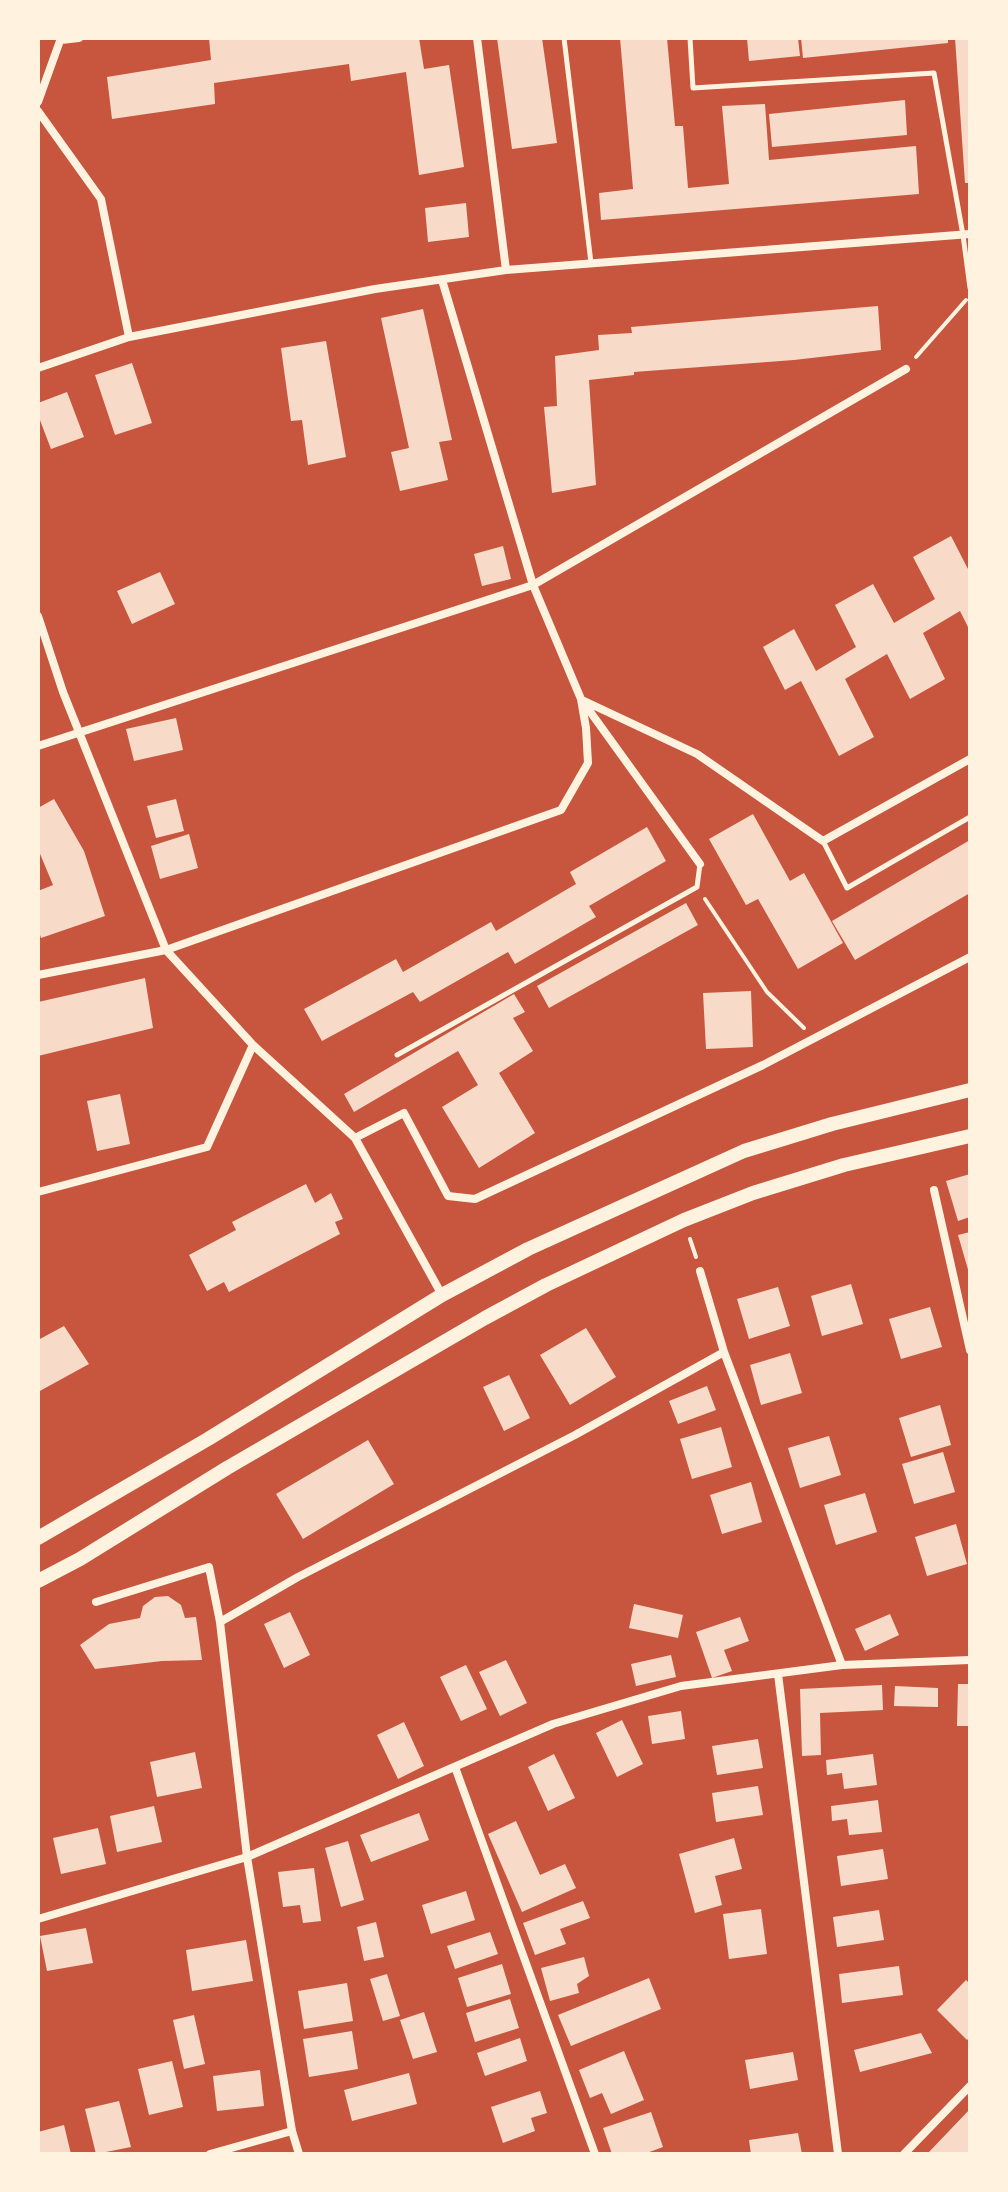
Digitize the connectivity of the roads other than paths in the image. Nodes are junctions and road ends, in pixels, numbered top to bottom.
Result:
1 (79, 38) edge
2 (477, 38) edge
3 (564, 38) edge
4 (690, 38) edge
5 (61, 39) edge
6 (38, 102) edge
7 (38, 111) edge
8 (967, 234) edge
9 (591, 263) junction
10 (506, 270) junction
11 (442, 280) junction
12 (970, 288) edge
13 (129, 337) junction
14 (38, 368) edge
15 (906, 369) road end
16 (533, 585) junction
17 (38, 616) edge
18 (581, 699) junction
19 (80, 732) junction
20 (38, 746) edge
21 (970, 759) edge
22 (970, 817) edge
23 (823, 841) junction
24 (700, 864) joint
25 (166, 950) junction
26 (970, 957) edge
27 (38, 975) edge
28 (253, 1045) junction
29 (397, 1055) dead end
30 (970, 1090) edge
31 (970, 1136) edge
32 (355, 1138) junction
33 (934, 1190) dead end
34 (38, 1192) edge
35 (700, 1271) road end
36 (442, 1295) junction
37 (970, 1348) edge
38 (724, 1352) junction
39 (38, 1538) edge
40 (38, 1581) edge
41 (96, 1602) dead end
42 (220, 1622) junction
43 (970, 1660) edge
44 (842, 1665) junction
45 (778, 1674) junction
46 (455, 1767) junction
47 (247, 1857) junction
48 (38, 1919) edge
49 (970, 2086) edge
50 (292, 2131) junction
51 (210, 2154) edge
52 (299, 2154) edge
53 (595, 2154) edge
54 (838, 2154) edge
55 (904, 2154) edge

1 - 5 street
2 - 10 street
3 - 9 lane
4 - 8 lane
5 - 6 street
7 - 13 street
8 - 9 street
8 - 12 lane
9 - 10 street
10 - 11 street
11 - 13 street
11 - 16 street
13 - 14 street
15 - 16 street
16 - 18 street
16 - 19 street
17 - 19 street
18 - 23 street
18 - 24 street
18 - 25 street
19 - 20 street
19 - 25 street
21 - 23 street
22 - 23 lane
24 - 29 lane
25 - 27 street
25 - 28 street
26 - 32 street
28 - 32 street
28 - 34 street
30 - 36 street
31 - 40 street
32 - 36 street
33 - 37 street
35 - 38 street
36 - 39 street
38 - 42 street
38 - 44 street
41 - 42 street
42 - 47 street
43 - 44 street
44 - 45 street
45 - 46 street
45 - 54 street
46 - 47 street
46 - 53 street
47 - 48 street
47 - 50 street
49 - 55 street
50 - 51 street
50 - 52 street

